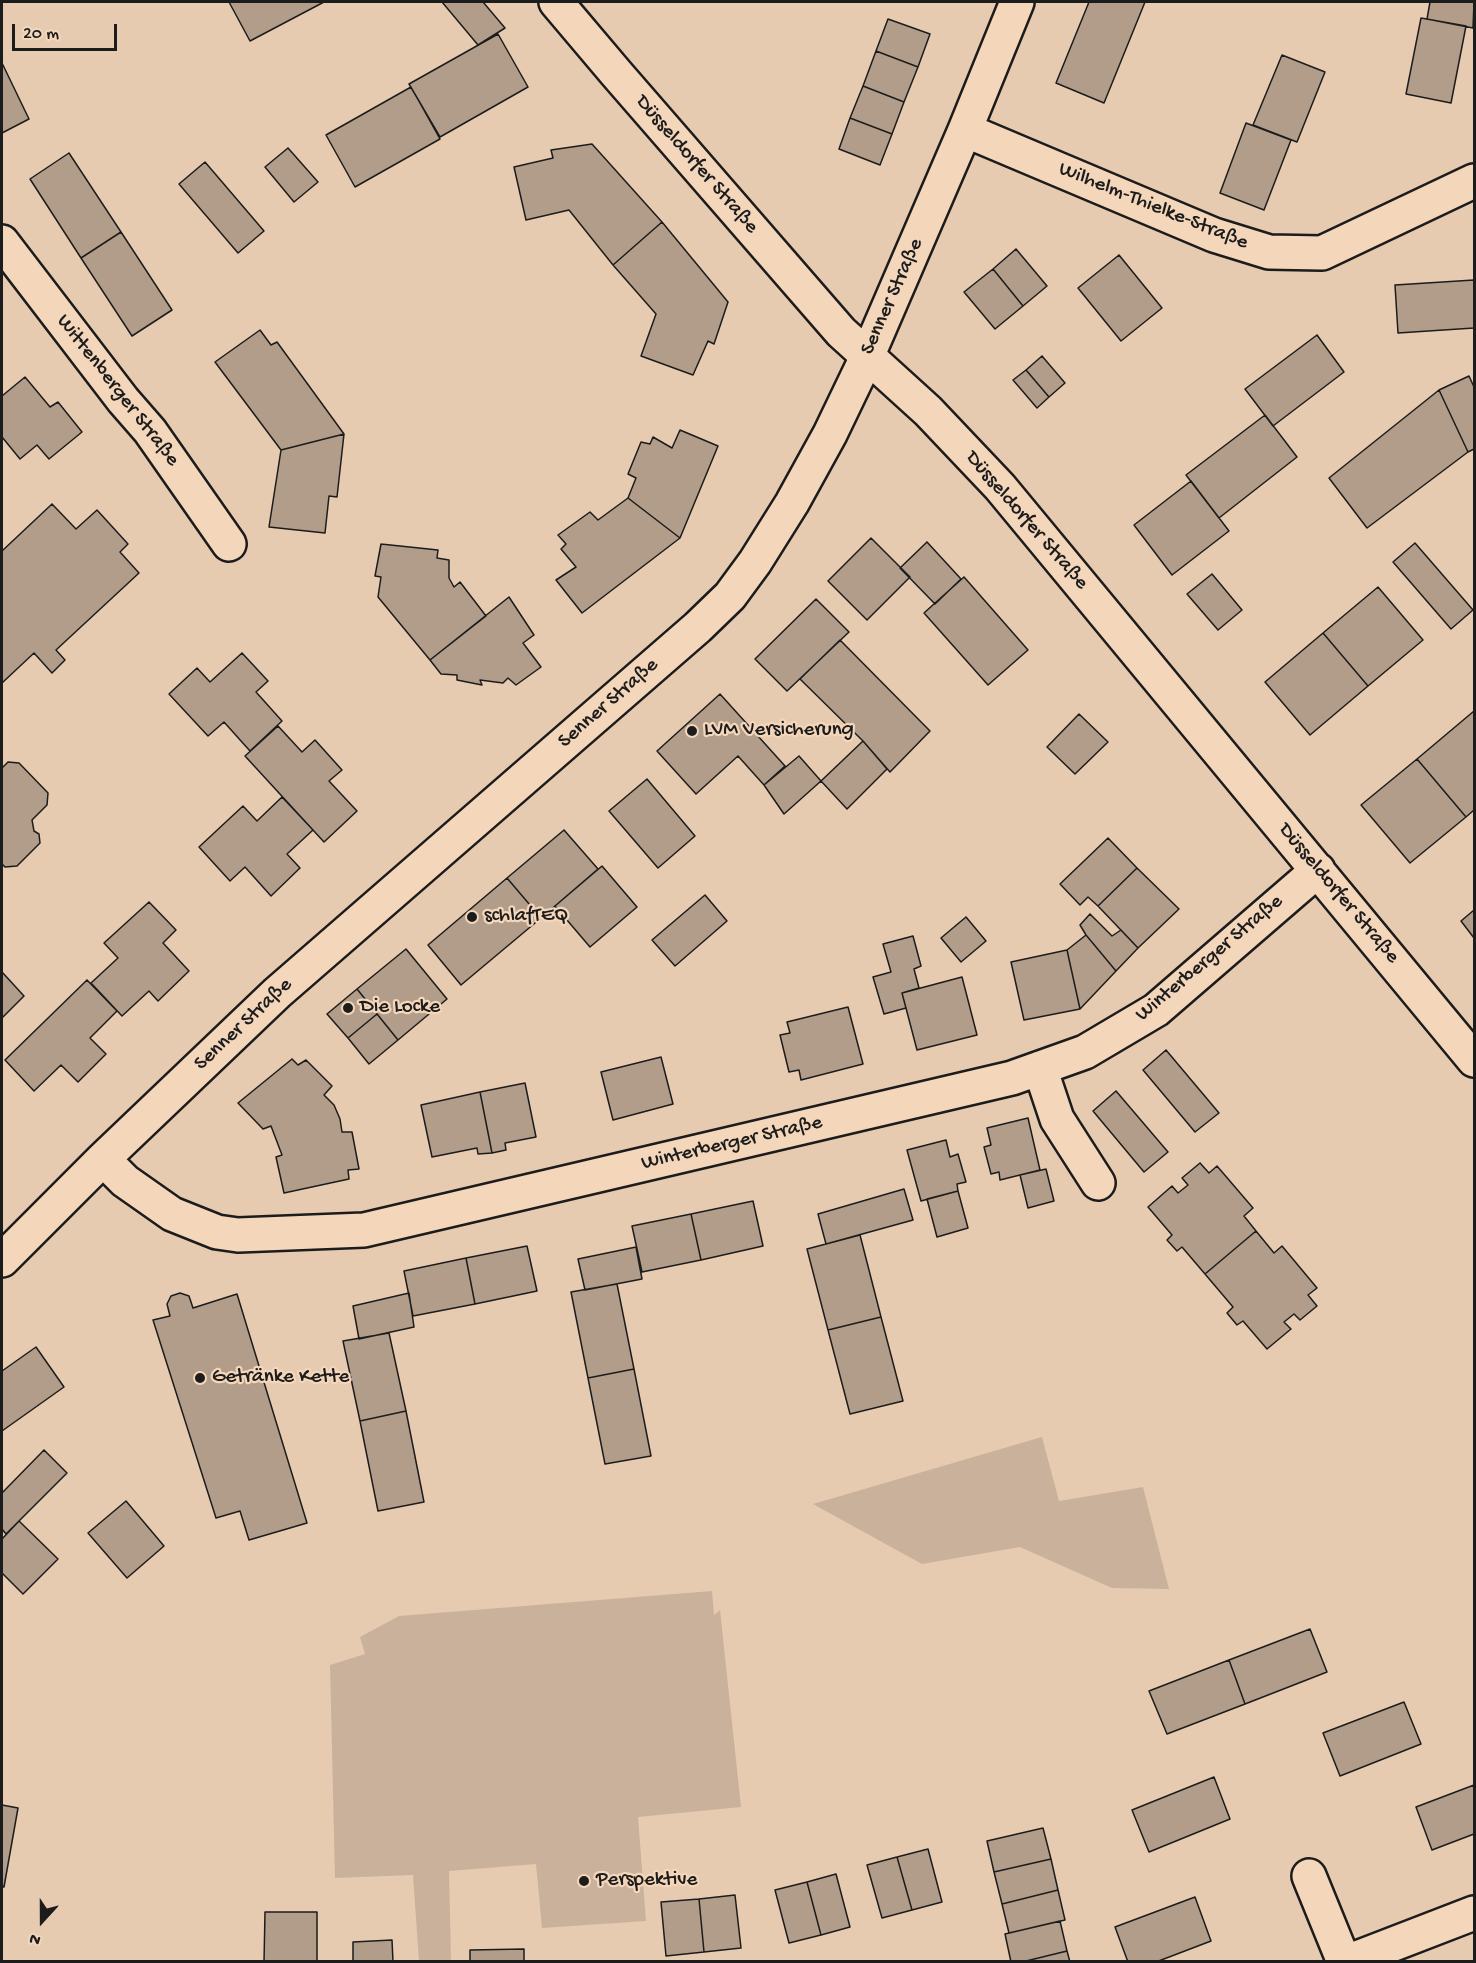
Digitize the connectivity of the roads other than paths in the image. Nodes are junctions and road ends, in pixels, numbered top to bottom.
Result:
1 (556, 2) edge
2 (1017, 2) edge
3 (965, 130) junction
4 (1474, 181) edge
5 (2, 242) edge
6 (867, 357) junction
7 (229, 544) dead end
8 (1318, 870) junction
9 (1474, 1060) edge
10 (1040, 1068) junction
11 (103, 1159) junction
12 (1098, 1183) dead end
13 (2, 1260) edge
14 (1309, 1876) dead end
15 (1474, 1912) edge
16 (1345, 1962) edge

1 - 6 street, Düsseldorfer Straße
2 - 3 street, Senner Straße
3 - 4 street, Wilhelm-Thielke-Straße
3 - 6 street, Senner Straße
5 - 7 street, Wittenberger Straße
6 - 8 street, Düsseldorfer Straße
6 - 11 street, Senner Straße
8 - 9 street, Düsseldorfer Straße
8 - 10 street, Winterberger Straße
10 - 11 street, Winterberger Straße
10 - 12 street
11 - 13 street, Senner Straße
14 - 16 street
15 - 16 street

